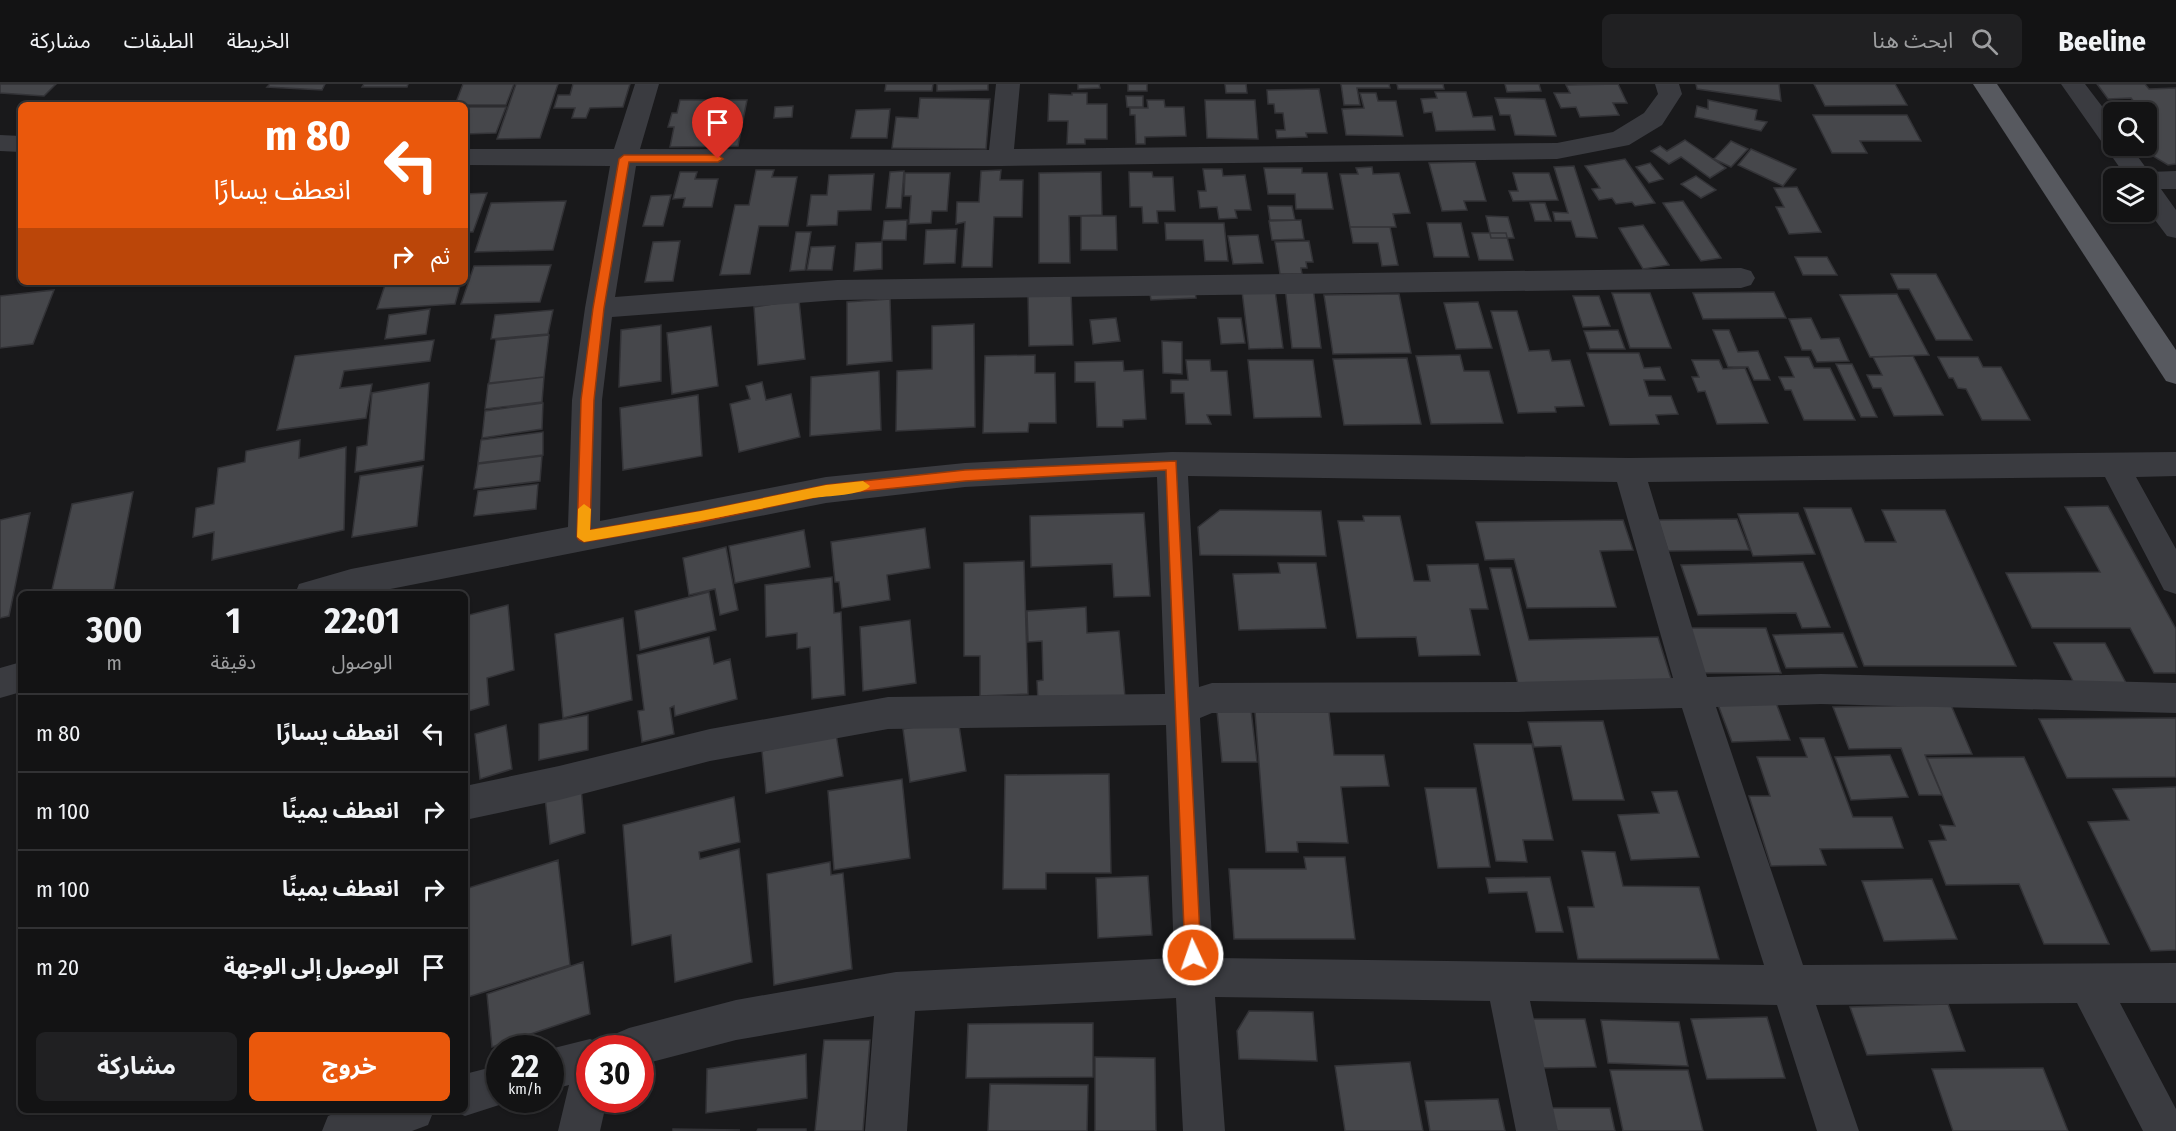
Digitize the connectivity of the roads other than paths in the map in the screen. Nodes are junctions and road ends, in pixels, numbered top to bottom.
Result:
1 (647, 84) edge
2 (1008, 84) edge
3 (1668, 84) edge
4 (1985, 84) edge
5 (2073, 84) edge
6 (2103, 126) edge
7 (0, 143) edge
8 (18, 144) edge
9 (468, 157) edge
10 (1001, 158) junction
11 (624, 159) junction
12 (2176, 180) edge
13 (2157, 181) edge
14 (2157, 203) edge
15 (2176, 229) edge
16 (1741, 278) dead end
17 (599, 308) junction
18 (2176, 373) edge
19 (1172, 464) junction
20 (2176, 464) edge
21 (2114, 465) junction
22 (1629, 470) junction
23 (584, 537) junction
24 (2176, 580) edge
25 (351, 588) edge
26 (331, 591) edge
27 (18, 678) edge
28 (0, 683) edge
29 (1694, 692) junction
30 (2176, 698) edge
31 (1183, 708) junction
32 (468, 802) edge
33 (1194, 977) junction
34 (1506, 980) junction
35 (2176, 983) edge
36 (1789, 985) junction
37 (2089, 985) junction
38 (896, 992) junction
39 (654, 1041) edge
40 (486, 1089) edge
41 (468, 1094) edge
42 (393, 1113) edge
43 (583, 1113) edge
44 (343, 1131) edge
45 (579, 1131) edge
46 (886, 1131) edge
47 (1204, 1131) edge
48 (1537, 1131) edge
49 (1838, 1131) edge
50 (2165, 1131) edge

1 - 11 street
2 - 10 street
3 - 10 street
4 - 18 main road
5 - 6 street
7 - 8 street
9 - 11 street
10 - 11 street
11 - 17 street
12 - 13 street
14 - 15 street
16 - 17 street
17 - 23 street
19 - 22 street
19 - 23 street
19 - 31 street
20 - 21 street
21 - 22 street
21 - 24 street
22 - 29 street
23 - 25 street
25 - 26 street
27 - 28 street
29 - 30 street
29 - 31 street
29 - 36 street
31 - 32 street
31 - 33 street
33 - 34 street
33 - 38 street
33 - 47 street
34 - 36 street
34 - 48 street
35 - 37 street
36 - 37 street
36 - 49 street
37 - 50 street
38 - 39 street
38 - 46 street
40 - 41 street
42 - 44 street
43 - 45 street

